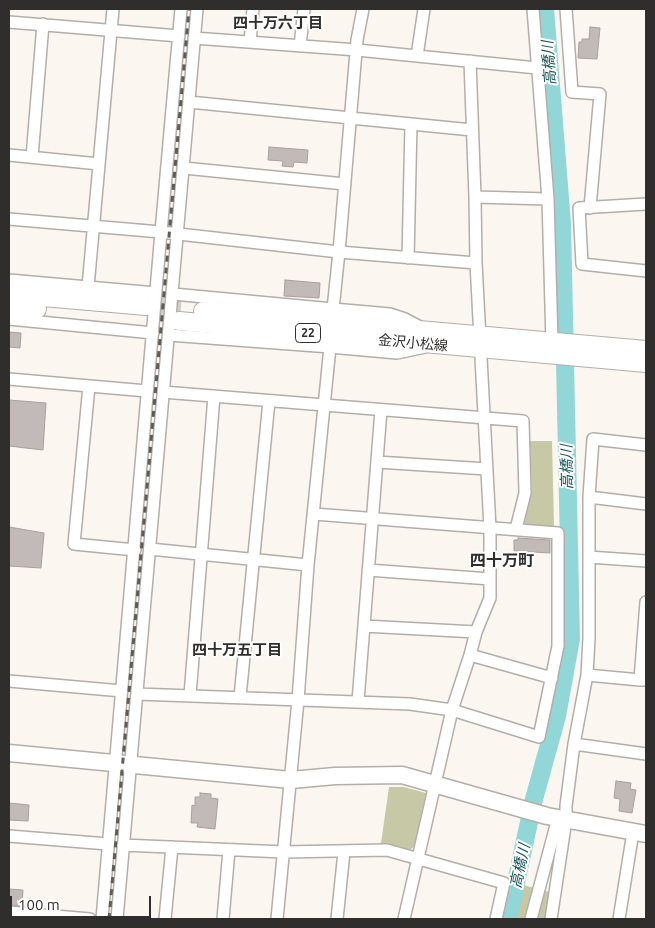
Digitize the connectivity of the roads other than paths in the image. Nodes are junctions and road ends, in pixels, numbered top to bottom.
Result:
1 (113, 9) edge
2 (181, 9) edge
3 (197, 9) edge
4 (253, 9) edge
5 (304, 9) edge
6 (363, 9) edge
7 (424, 9) edge
8 (530, 9) edge
9 (566, 9) edge
10 (9, 22) edge
11 (43, 24) junction
12 (112, 30) junction
13 (179, 36) junction
14 (194, 38) junction
15 (250, 42) junction
16 (300, 46) junction
17 (357, 50) junction
18 (417, 56) junction
19 (470, 61) junction
20 (538, 68) junction
21 (189, 102) junction
22 (351, 117) junction
23 (410, 124) junction
24 (472, 130) junction
25 (9, 155) edge
26 (32, 157) junction
27 (99, 164) junction
28 (184, 168) junction
29 (345, 184) junction
30 (475, 198) junction
31 (548, 200) junction
32 (646, 204) edge
33 (590, 208) junction
34 (9, 219) edge
35 (93, 227) junction
36 (161, 232) junction
37 (178, 234) junction
38 (339, 252) junction
39 (408, 258) junction
40 (476, 263) junction
41 (646, 271) edge
42 (9, 280) edge
43 (88, 287) junction
44 (9, 294) edge
45 (9, 307) edge
46 (333, 309) junction
47 (150, 312) junction
48 (175, 314) junction
49 (9, 319) edge
50 (433, 338) junction
51 (480, 342) junction
52 (330, 347) junction
53 (561, 348) junction
54 (646, 350) edge
55 (646, 363) edge
56 (9, 379) edge
57 (89, 386) junction
58 (147, 391) junction
59 (163, 392) junction
60 (214, 396) junction
61 (269, 401) junction
62 (325, 406) junction
63 (381, 410) junction
64 (484, 419) junction
65 (646, 445) edge
66 (377, 462) junction
67 (487, 469) junction
68 (589, 497) junction
69 (646, 504) edge
70 (314, 514) junction
71 (372, 518) junction
72 (490, 528) junction
73 (516, 530) junction
74 (135, 550) junction
75 (150, 550) junction
76 (201, 554) junction
77 (589, 557) junction
78 (253, 560) junction
79 (646, 562) edge
80 (308, 565) junction
81 (368, 570) junction
82 (490, 579) junction
83 (646, 602) edge
84 (364, 626) junction
85 (476, 632) junction
86 (470, 655) junction
87 (587, 675) junction
88 (552, 678) junction
89 (643, 680) edge
90 (9, 681) edge
91 (122, 691) junction
92 (137, 694) junction
93 (190, 695) junction
94 (240, 697) junction
95 (298, 700) junction
96 (358, 701) junction
97 (452, 710) junction
98 (574, 744) junction
99 (9, 753) edge
100 (646, 754) edge
101 (123, 763) junction
102 (291, 780) junction
103 (434, 784) junction
104 (557, 820) junction
105 (640, 833) edge
106 (9, 836) edge
107 (108, 844) junction
108 (123, 845) junction
109 (172, 847) junction
110 (228, 850) junction
111 (284, 852) junction
112 (344, 852) junction
113 (418, 858) junction
114 (9, 912) edge
115 (90, 919) edge
116 (102, 919) edge
117 (117, 919) edge
118 (165, 919) edge
119 (223, 919) edge
120 (277, 919) edge
121 (338, 919) edge
122 (404, 919) edge
123 (496, 919) edge
124 (530, 919) edge
125 (551, 919) edge
126 (619, 919) edge

1 - 12 street
2 - 13 street
3 - 14 street
4 - 15 street
5 - 16 street
6 - 17 street
7 - 18 street
8 - 20 street
9 - 33 street
10 - 11 street
11 - 12 street
11 - 26 street
12 - 13 street
12 - 27 street
13 - 36 street
14 - 15 street
14 - 21 street
15 - 16 street
16 - 17 street
17 - 18 street
17 - 22 street
18 - 19 street
19 - 20 street
19 - 24 street
20 - 31 street
21 - 22 street
21 - 28 street
22 - 23 street
22 - 29 street
23 - 24 street
23 - 39 street
24 - 30 street
25 - 26 street
26 - 27 street
27 - 35 street
28 - 29 street
28 - 37 street
29 - 38 street
30 - 31 street
30 - 40 street
31 - 53 street
32 - 33 street
33 - 41 street
34 - 35 street
35 - 36 street
35 - 43 street
36 - 37 street
36 - 47 street
37 - 38 street
37 - 48 street
38 - 39 street
38 - 46 street
39 - 40 street
40 - 51 street
42 - 43 street
43 - 47 street
44 - 47 main road
45 - 47 main road
46 - 48 street
46 - 50 street
47 - 49 street
47 - 58 street
48 - 50 main road, 金沢小松線 / 22
48 - 52 street
48 - 59 street
50 - 51 main road, 金沢小松線 / 22
50 - 52 street
51 - 53 main road, 金沢小松線 / 22
51 - 64 street
52 - 62 street
53 - 54 main road, 金沢小松線 / 22
53 - 55 main road, 金沢小松線 / 22
56 - 57 street
57 - 58 street
57 - 74 street
58 - 74 street
59 - 60 street
59 - 75 street
60 - 61 street
60 - 76 street
61 - 62 street
61 - 78 street
62 - 63 street
62 - 70 street
63 - 64 street
63 - 66 street
64 - 67 street
64 - 73 street
65 - 68 street
66 - 67 street
66 - 71 street
67 - 72 street
68 - 69 street
68 - 77 street
70 - 71 street
70 - 80 street
71 - 72 street
71 - 81 street
72 - 73 street
72 - 82 street
73 - 88 street
74 - 91 street
75 - 76 street
75 - 92 street
76 - 78 street
76 - 93 street
77 - 79 street
77 - 87 street
78 - 80 street
78 - 94 street
80 - 95 street
81 - 82 street
81 - 84 street
82 - 85 street
83 - 89 street
84 - 85 street
84 - 96 street
85 - 86 street
86 - 88 street
86 - 97 street
87 - 89 street
87 - 98 street
88 - 97 street
90 - 91 street
91 - 101 street
92 - 93 street
92 - 101 street
93 - 94 street
94 - 95 street
95 - 96 street
95 - 102 street
96 - 97 street
97 - 103 street
98 - 100 street
98 - 104 street
99 - 101 street
101 - 102 street
101 - 107 street
101 - 108 street
102 - 103 street
102 - 111 street
103 - 104 street
103 - 113 street
104 - 105 street
104 - 124 street
104 - 125 street
105 - 126 street
106 - 107 street
107 - 116 street
108 - 109 street
108 - 117 street
109 - 110 street
109 - 118 street
110 - 111 street
110 - 119 street
111 - 112 street
111 - 120 street
112 - 113 street
112 - 121 street
113 - 122 street
113 - 123 street
114 - 115 street

